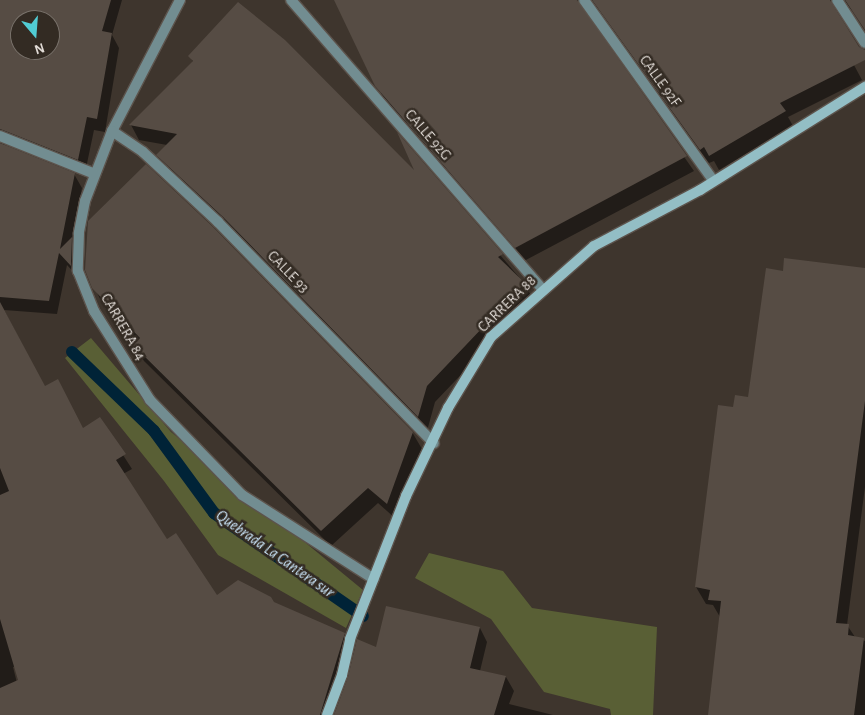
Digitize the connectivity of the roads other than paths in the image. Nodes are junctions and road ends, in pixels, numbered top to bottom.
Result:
1 (291, 0) edge
2 (584, 0) edge
3 (836, 0) edge
4 (178, 1) edge
5 (865, 43) edge
6 (865, 87) edge
7 (112, 132) junction
8 (0, 136) edge
9 (95, 174) junction
10 (712, 179) junction
11 (542, 289) junction
12 (434, 443) junction
13 (374, 579) junction
14 (327, 715) edge

1 - 11 street, CALLE 92G
2 - 10 street, CALLE 92F
3 - 5 street
4 - 7 street, CARRERA 84
6 - 10 street, CARRERA 88
7 - 9 street, CARRERA 84
7 - 12 street, CALLE 93
8 - 9 street
9 - 13 street, CARRERA 84
10 - 11 street, CARRERA 88
11 - 12 street, CARRERA 88
12 - 13 street, CARRERA 88
13 - 14 street, CARRERA 88

